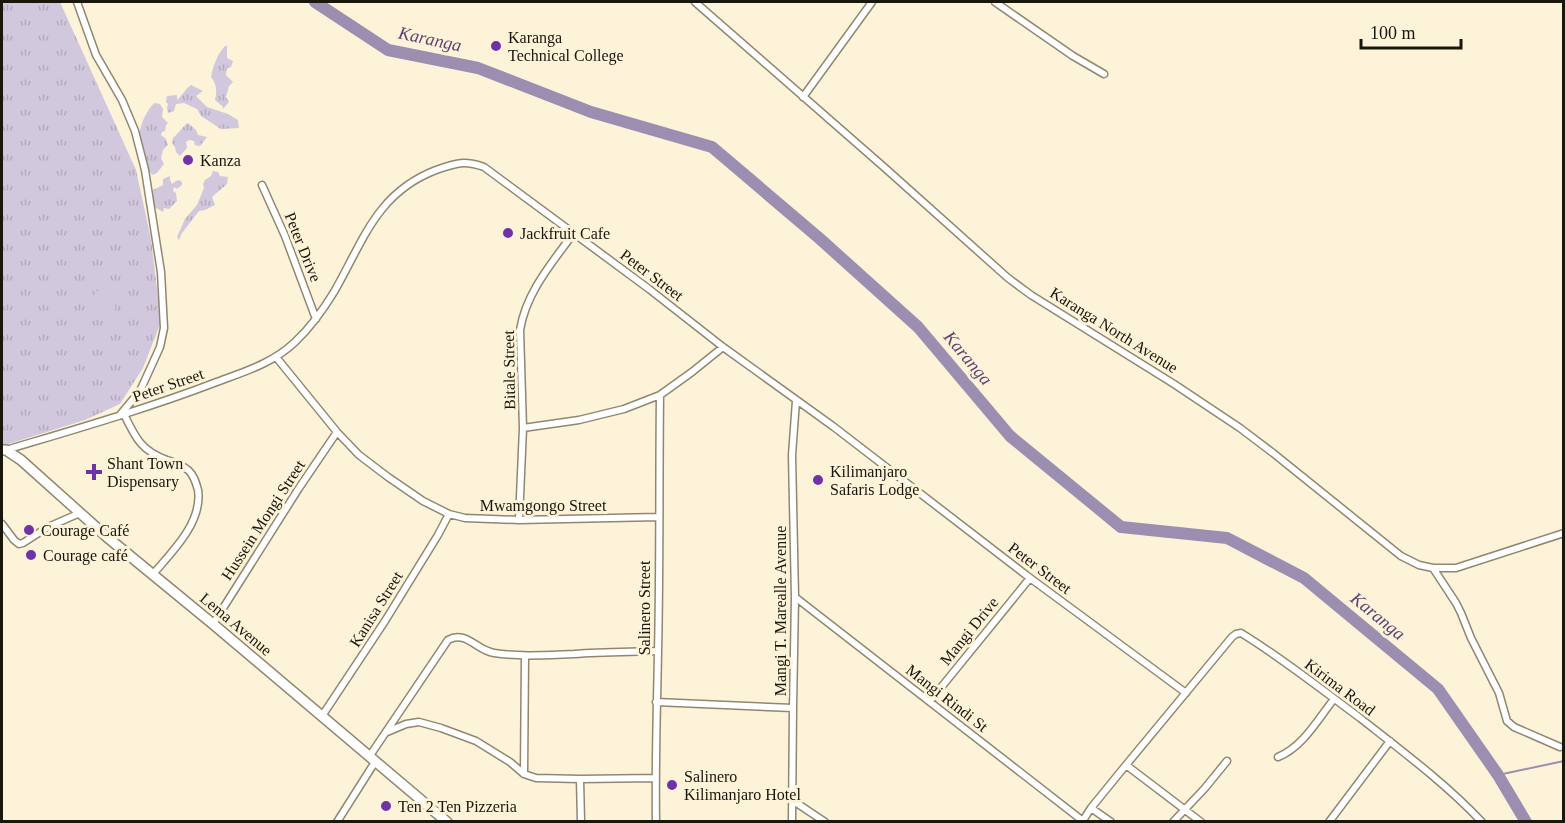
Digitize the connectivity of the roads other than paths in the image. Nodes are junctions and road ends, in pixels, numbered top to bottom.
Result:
1 (77, 2) edge
2 (695, 2) edge
3 (872, 2) edge
4 (994, 2) edge
5 (1104, 74) dead end
6 (803, 97) junction
7 (262, 185) dead end
8 (573, 234) junction
9 (316, 320) junction
10 (723, 347) junction
11 (276, 357) junction
12 (660, 395) junction
13 (796, 401) junction
14 (122, 415) junction
15 (523, 428) junction
16 (337, 432) junction
17 (4, 450) edge
18 (80, 513) junction
19 (449, 514) junction
20 (658, 517) junction
21 (519, 520) junction
22 (2, 524) edge
23 (1563, 533) edge
24 (1433, 568) junction
25 (153, 574) junction
26 (1030, 578) junction
27 (795, 597) junction
28 (213, 624) junction
29 (658, 651) junction
30 (525, 656) junction
31 (1186, 693) junction
32 (1334, 699) junction
33 (930, 701) junction
34 (656, 702) junction
35 (793, 708) junction
36 (322, 716) junction
37 (387, 732) junction
38 (1389, 741) junction
39 (1560, 747) dead end
40 (1278, 757) dead end
41 (372, 760) junction
42 (1227, 761) dead end
43 (1126, 765) junction
44 (524, 774) junction
45 (655, 778) junction
46 (580, 779) junction
47 (792, 800) junction
48 (1091, 808) junction
49 (1185, 810) junction
50 (1082, 821) edge
51 (338, 822) edge
52 (447, 822) edge
53 (581, 822) edge
54 (657, 822) edge
55 (792, 822) edge
56 (825, 822) edge
57 (1111, 822) edge
58 (1173, 822) edge
59 (1201, 822) edge
60 (1329, 822) edge
61 (1482, 822) edge

1 - 14 street
2 - 6 street, Karanga North Avenue
3 - 6 street
4 - 5 street
6 - 24 street, Karanga North Avenue
7 - 9 street, Peter Drive
8 - 9 street, Peter Street
8 - 10 street, Peter Street
8 - 15 street, Bitale Street
9 - 11 street, Peter Street
10 - 12 street
10 - 13 street, Peter Street
11 - 14 street, Peter Street
11 - 16 street, Mwamgongo Street
12 - 15 street
12 - 20 street, Salinero Street
13 - 26 street, Peter Street
13 - 27 street, Mangi T. Marealle Avenue
14 - 17 street, Peter Street
14 - 25 street
15 - 21 street, Bitale Street
16 - 19 street, Mwamgongo Street
16 - 28 street, Hussein Mongi Street
17 - 18 main road, Lema Avenue
18 - 22 street
18 - 25 main road, Lema Avenue
19 - 21 street, Mwamgongo Street
19 - 36 street, Kanisa Street
20 - 21 street, Mwamgongo Street
20 - 29 street, Salinero Street
23 - 24 street, Karanga North Avenue
24 - 39 street
25 - 28 main road, Lema Avenue
26 - 31 street, Peter Street
26 - 33 street, Mangi Drive
27 - 33 street, Mangi Rindi St
27 - 35 street, Mangi T. Marealle Avenue
28 - 36 main road, Lema Avenue
29 - 30 street
29 - 34 street, Salinero Street
30 - 37 street
30 - 44 street
31 - 32 street, Kirima Road
31 - 43 street
32 - 38 street, Kirima Road
32 - 40 street
33 - 50 street, Mangi Rindi St
34 - 35 street
34 - 45 street, Salinero Street
35 - 47 street, Mangi T. Marealle Avenue
36 - 41 main road, Lema Avenue
37 - 41 street
37 - 44 street
38 - 60 street
38 - 61 street, Kirima Road
41 - 51 street
41 - 52 main road, Lema Avenue
42 - 49 street
43 - 48 street
43 - 49 street
44 - 46 street
45 - 46 street
45 - 54 street, Salinero Street
46 - 53 street
47 - 55 street, Mangi T. Marealle Avenue
47 - 56 street
48 - 50 street
48 - 57 street
49 - 58 street
49 - 59 street

